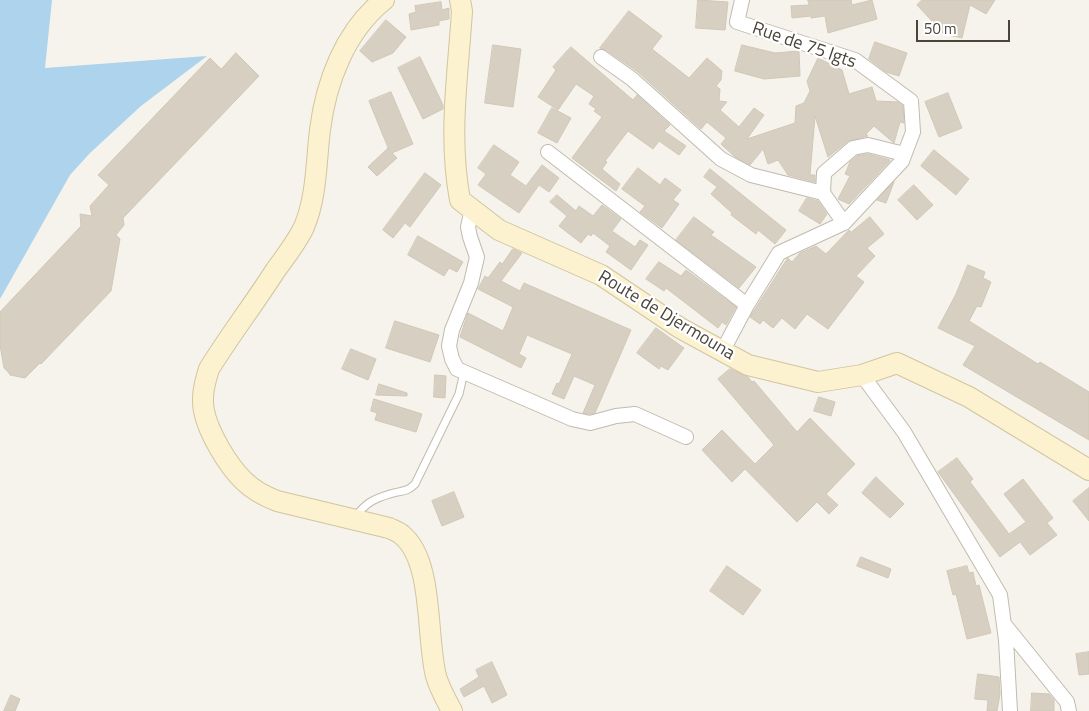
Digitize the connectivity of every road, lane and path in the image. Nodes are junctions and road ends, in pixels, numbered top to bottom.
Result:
1 (384, 0) edge
2 (460, 0) edge
3 (742, 0) edge
4 (601, 58) dead end
5 (548, 152) dead end
6 (904, 154) junction
7 (824, 193) junction
8 (472, 209) junction
9 (844, 223) junction
10 (747, 305) junction
11 (722, 352) junction
12 (464, 372) junction
13 (862, 375) junction
14 (686, 437) dead end
15 (1089, 470) edge
16 (354, 520) junction
17 (1004, 624) junction
18 (452, 711) edge
19 (1010, 711) edge
20 (1068, 711) edge

1 - 16 street
2 - 8 street, Route de Djermouna
3 - 6 street, Rue de 75 lgts
4 - 7 street
5 - 10 street
6 - 7 street
6 - 9 street, Rue de 75 lgts
7 - 9 street
8 - 11 street, Route de Djermouna
8 - 12 street
9 - 10 street, Rue de 75 lgts
10 - 11 street, Rue de 75 lgts
11 - 13 street, Route de Djermouna
12 - 14 street
12 - 16 lane
13 - 15 street, Route de Djermouna
13 - 17 street
16 - 18 street
17 - 19 street
17 - 20 street

